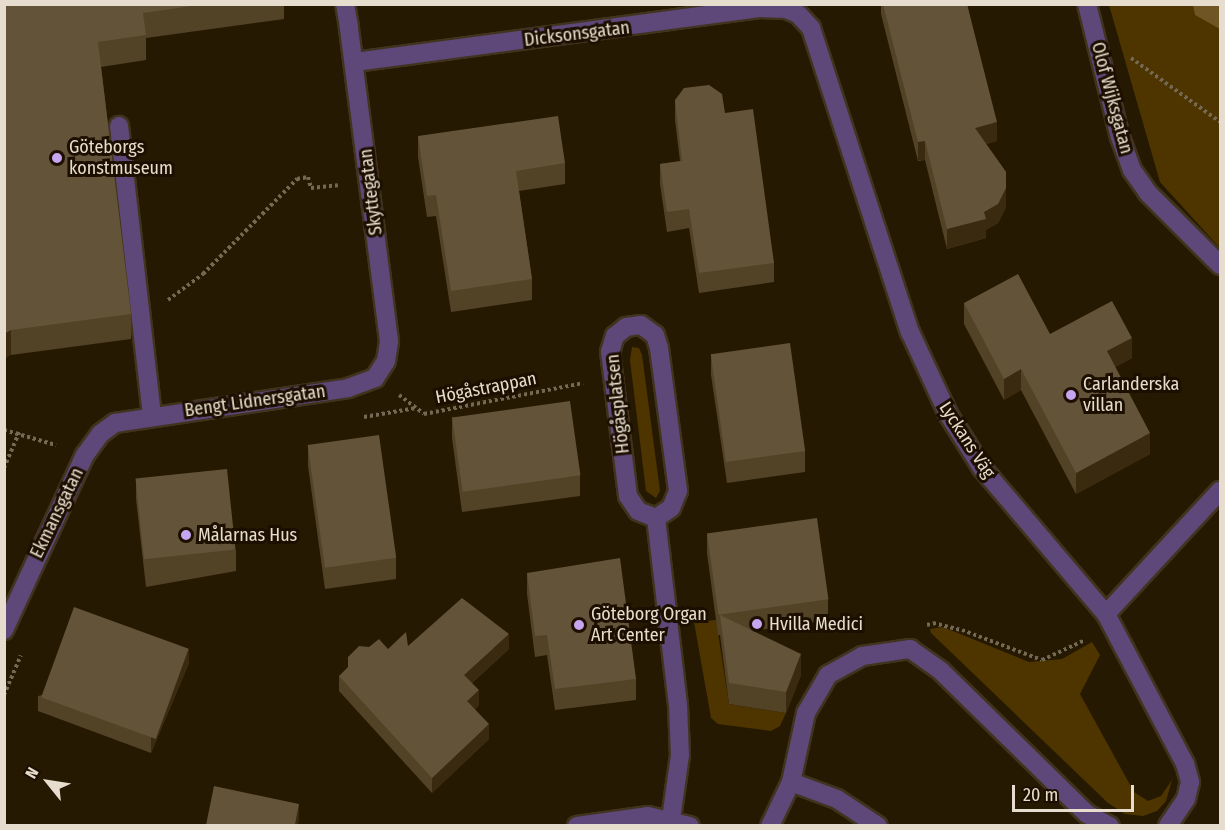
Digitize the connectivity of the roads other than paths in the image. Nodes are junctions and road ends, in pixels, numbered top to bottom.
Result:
1 (345, 4) edge
2 (1087, 4) edge
3 (798, 14) joint
4 (355, 62) junction
5 (119, 126) dead end
6 (1221, 265) edge
7 (375, 378) joint
8 (152, 415) junction
9 (133, 418) joint
10 (1221, 491) edge
11 (656, 518) junction
12 (1106, 614) junction
13 (4, 630) edge
14 (791, 782) junction
15 (671, 819) junction
16 (577, 825) edge
17 (690, 825) edge
18 (770, 825) edge
19 (879, 825) edge
20 (1110, 825) edge
21 (1167, 825) edge

1 - 4 street, Skyttegatan
2 - 6 street, Olof Wijksgatan
3 - 4 street, Dicksonsgatan
3 - 12 street, Lyckans Väg
4 - 7 street, Skyttegatan
5 - 8 street
7 - 8 street, Bengt Lidnersgatan
8 - 9 street, Bengt Lidnersgatan
9 - 13 street, Ekmansgatan
10 - 12 street
11 - 11 street, Högåsplatsen
11 - 15 street
12 - 21 street, Lyckans Väg
14 - 18 street
14 - 19 street
14 - 20 street
15 - 16 street
15 - 17 street

